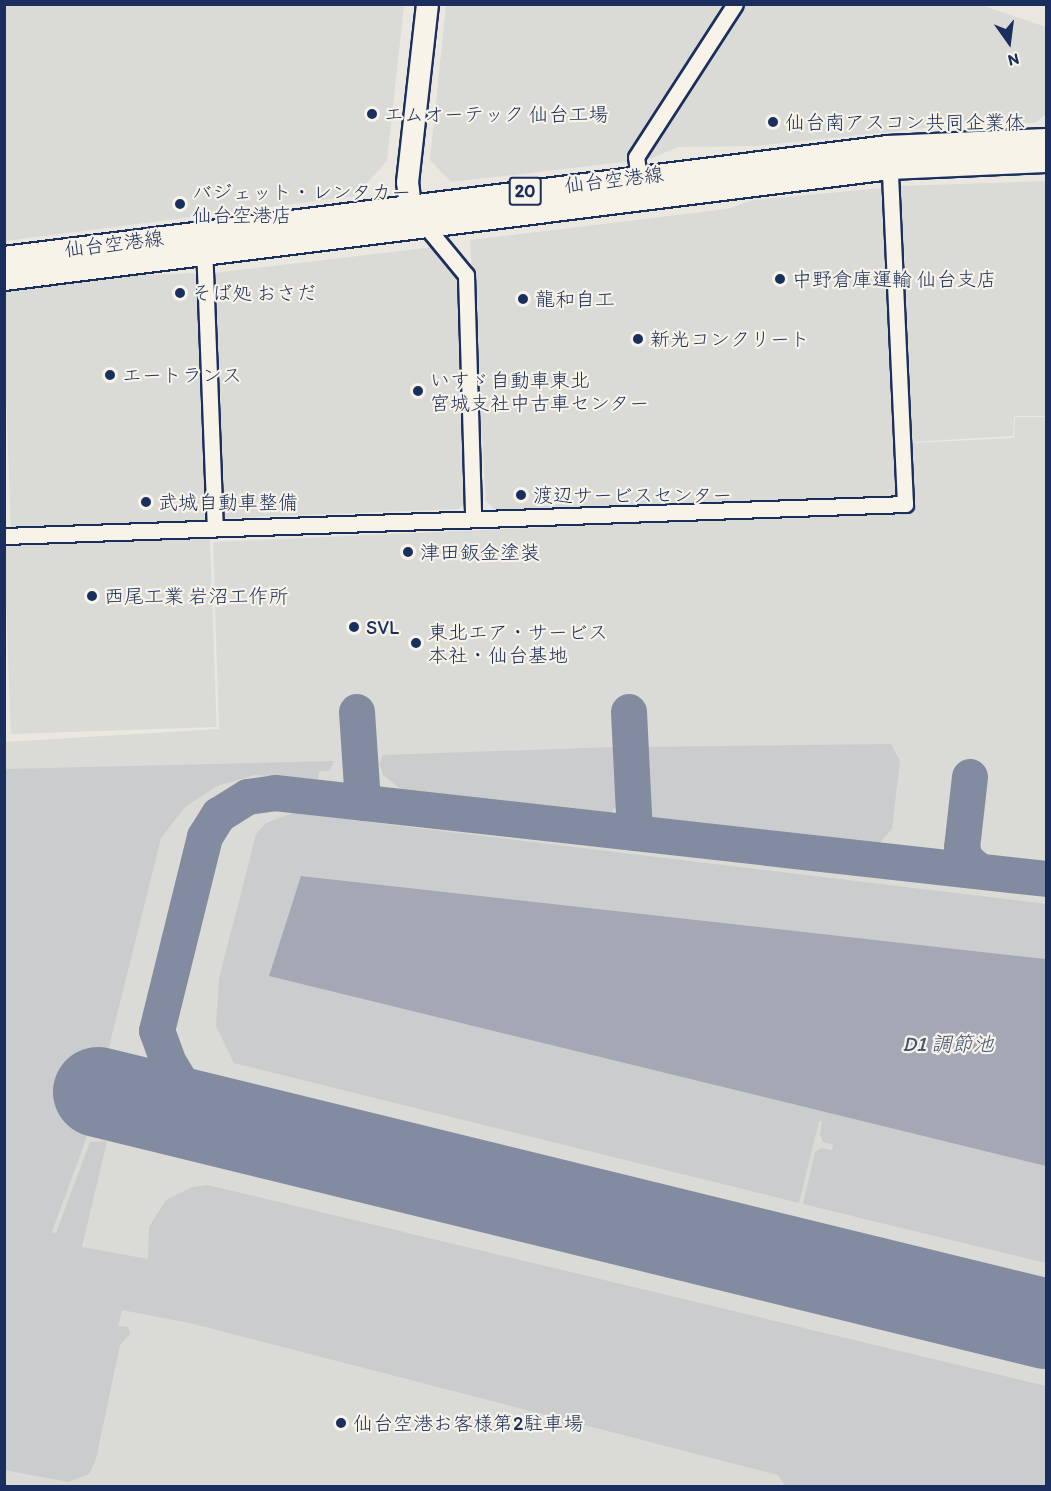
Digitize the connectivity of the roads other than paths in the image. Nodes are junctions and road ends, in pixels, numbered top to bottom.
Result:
1 (427, 4) edge
2 (735, 4) edge
3 (1047, 141) edge
4 (1047, 161) edge
5 (890, 168) junction
6 (640, 187) junction
7 (417, 215) junction
8 (204, 244) junction
9 (4, 258) edge
10 (4, 279) edge
11 (473, 517) junction
12 (215, 528) junction
13 (4, 536) edge

1 - 7 street
2 - 6 street
3 - 6 main road, 仙台空港線 / 20
4 - 5 main road, 仙台空港線 / 20
5 - 6 main road, 仙台空港線 / 20
5 - 11 street
6 - 7 main road, 仙台空港線 / 20
7 - 8 main road, 仙台空港線 / 20
7 - 11 street
8 - 9 main road, 仙台空港線 / 20
8 - 10 main road, 仙台空港線 / 20
8 - 12 street
11 - 12 street
12 - 13 street

